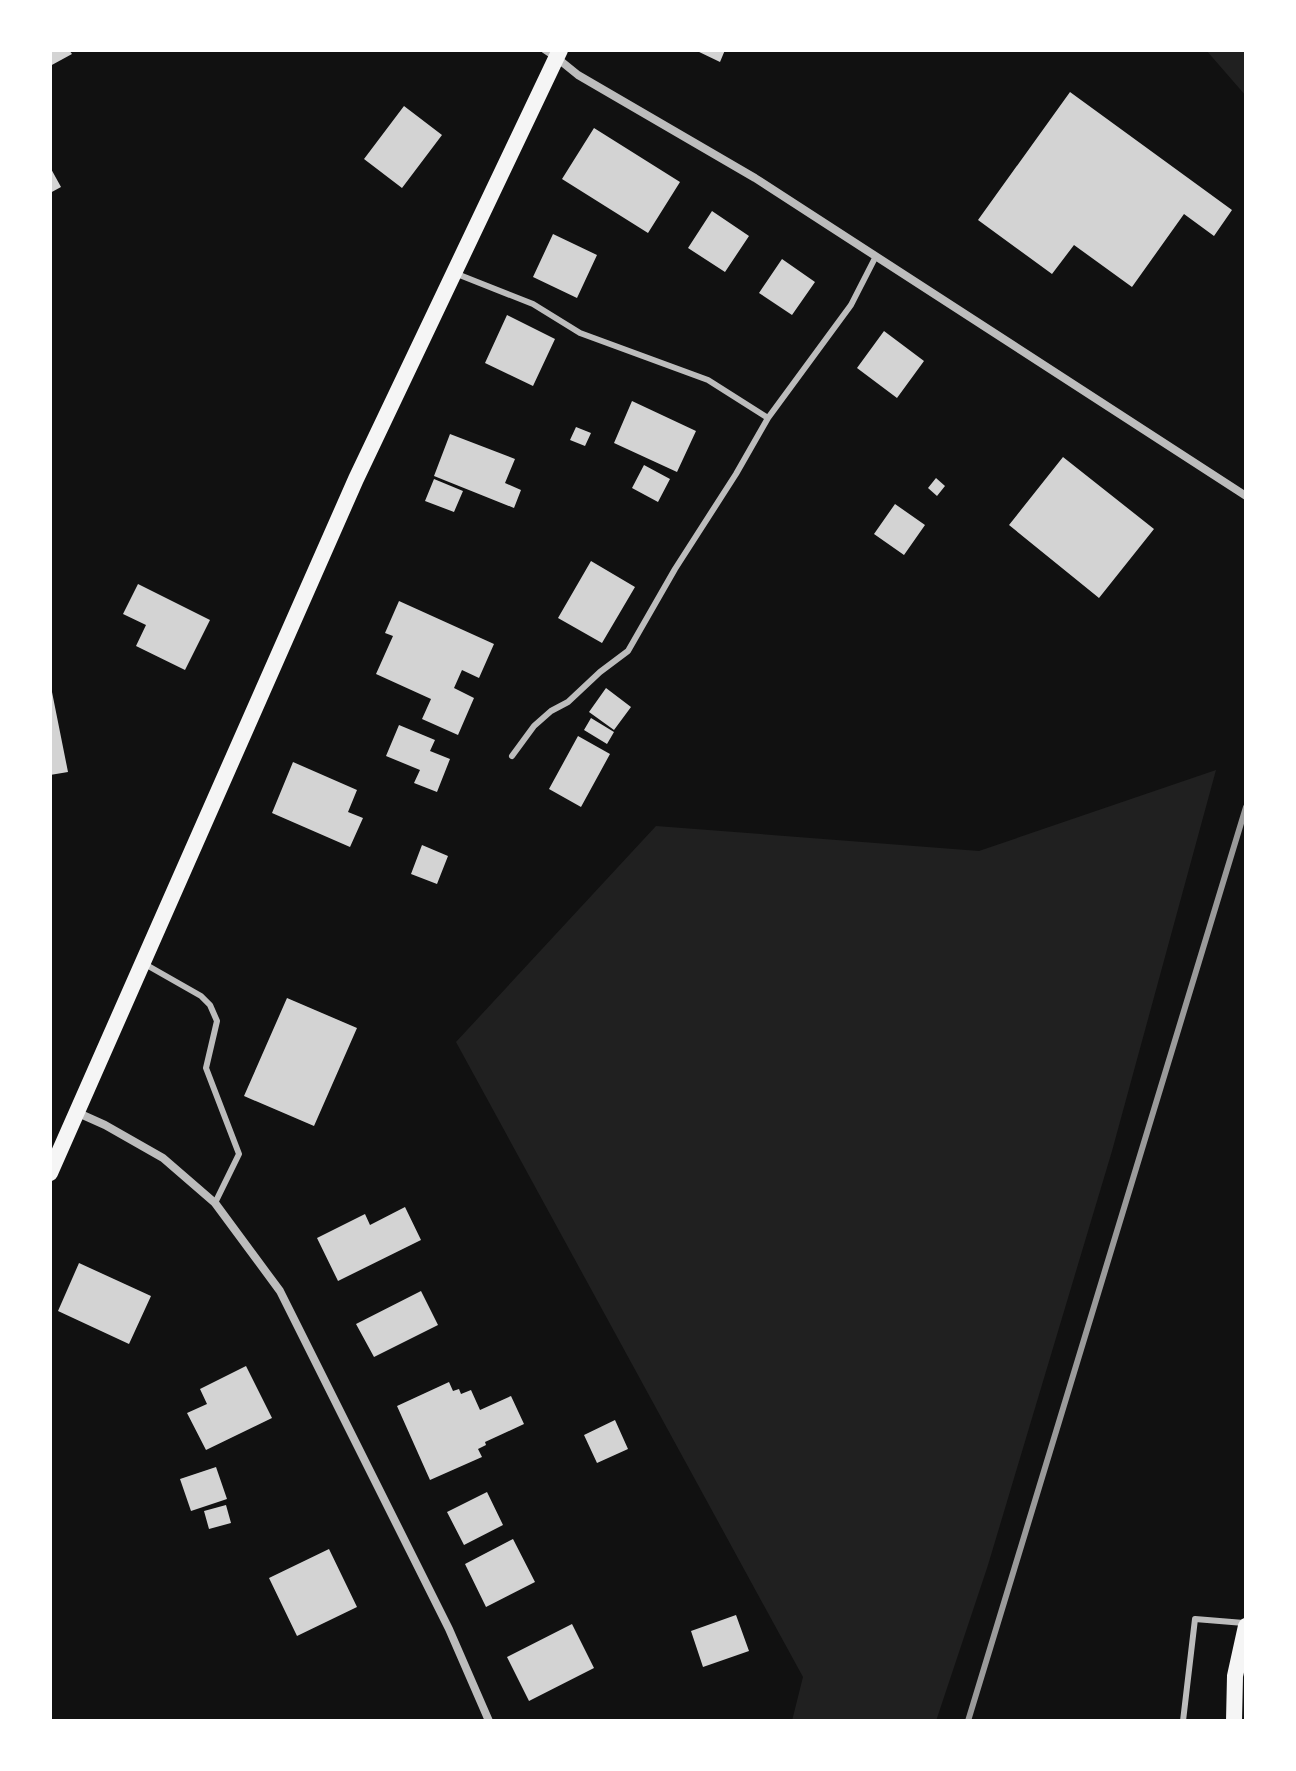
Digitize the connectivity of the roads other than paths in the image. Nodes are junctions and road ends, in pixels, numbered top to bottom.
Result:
1 (553, 53) edge
2 (875, 258) junction
3 (454, 273) junction
4 (768, 418) junction
5 (1246, 496) edge
6 (512, 756) dead end
7 (142, 963) junction
8 (76, 1112) junction
9 (50, 1173) edge
10 (215, 1203) junction
11 (1246, 1624) edge
12 (1241, 1675) edge
13 (489, 1721) edge
14 (1183, 1721) edge
15 (1234, 1721) edge

1 - 2 street
1 - 3 main road
2 - 4 lane
2 - 5 street
3 - 4 lane
3 - 7 main road
4 - 6 lane
7 - 8 main road
7 - 10 lane
8 - 9 main road
8 - 10 street
10 - 13 street
11 - 12 main road
11 - 14 lane
12 - 15 main road

